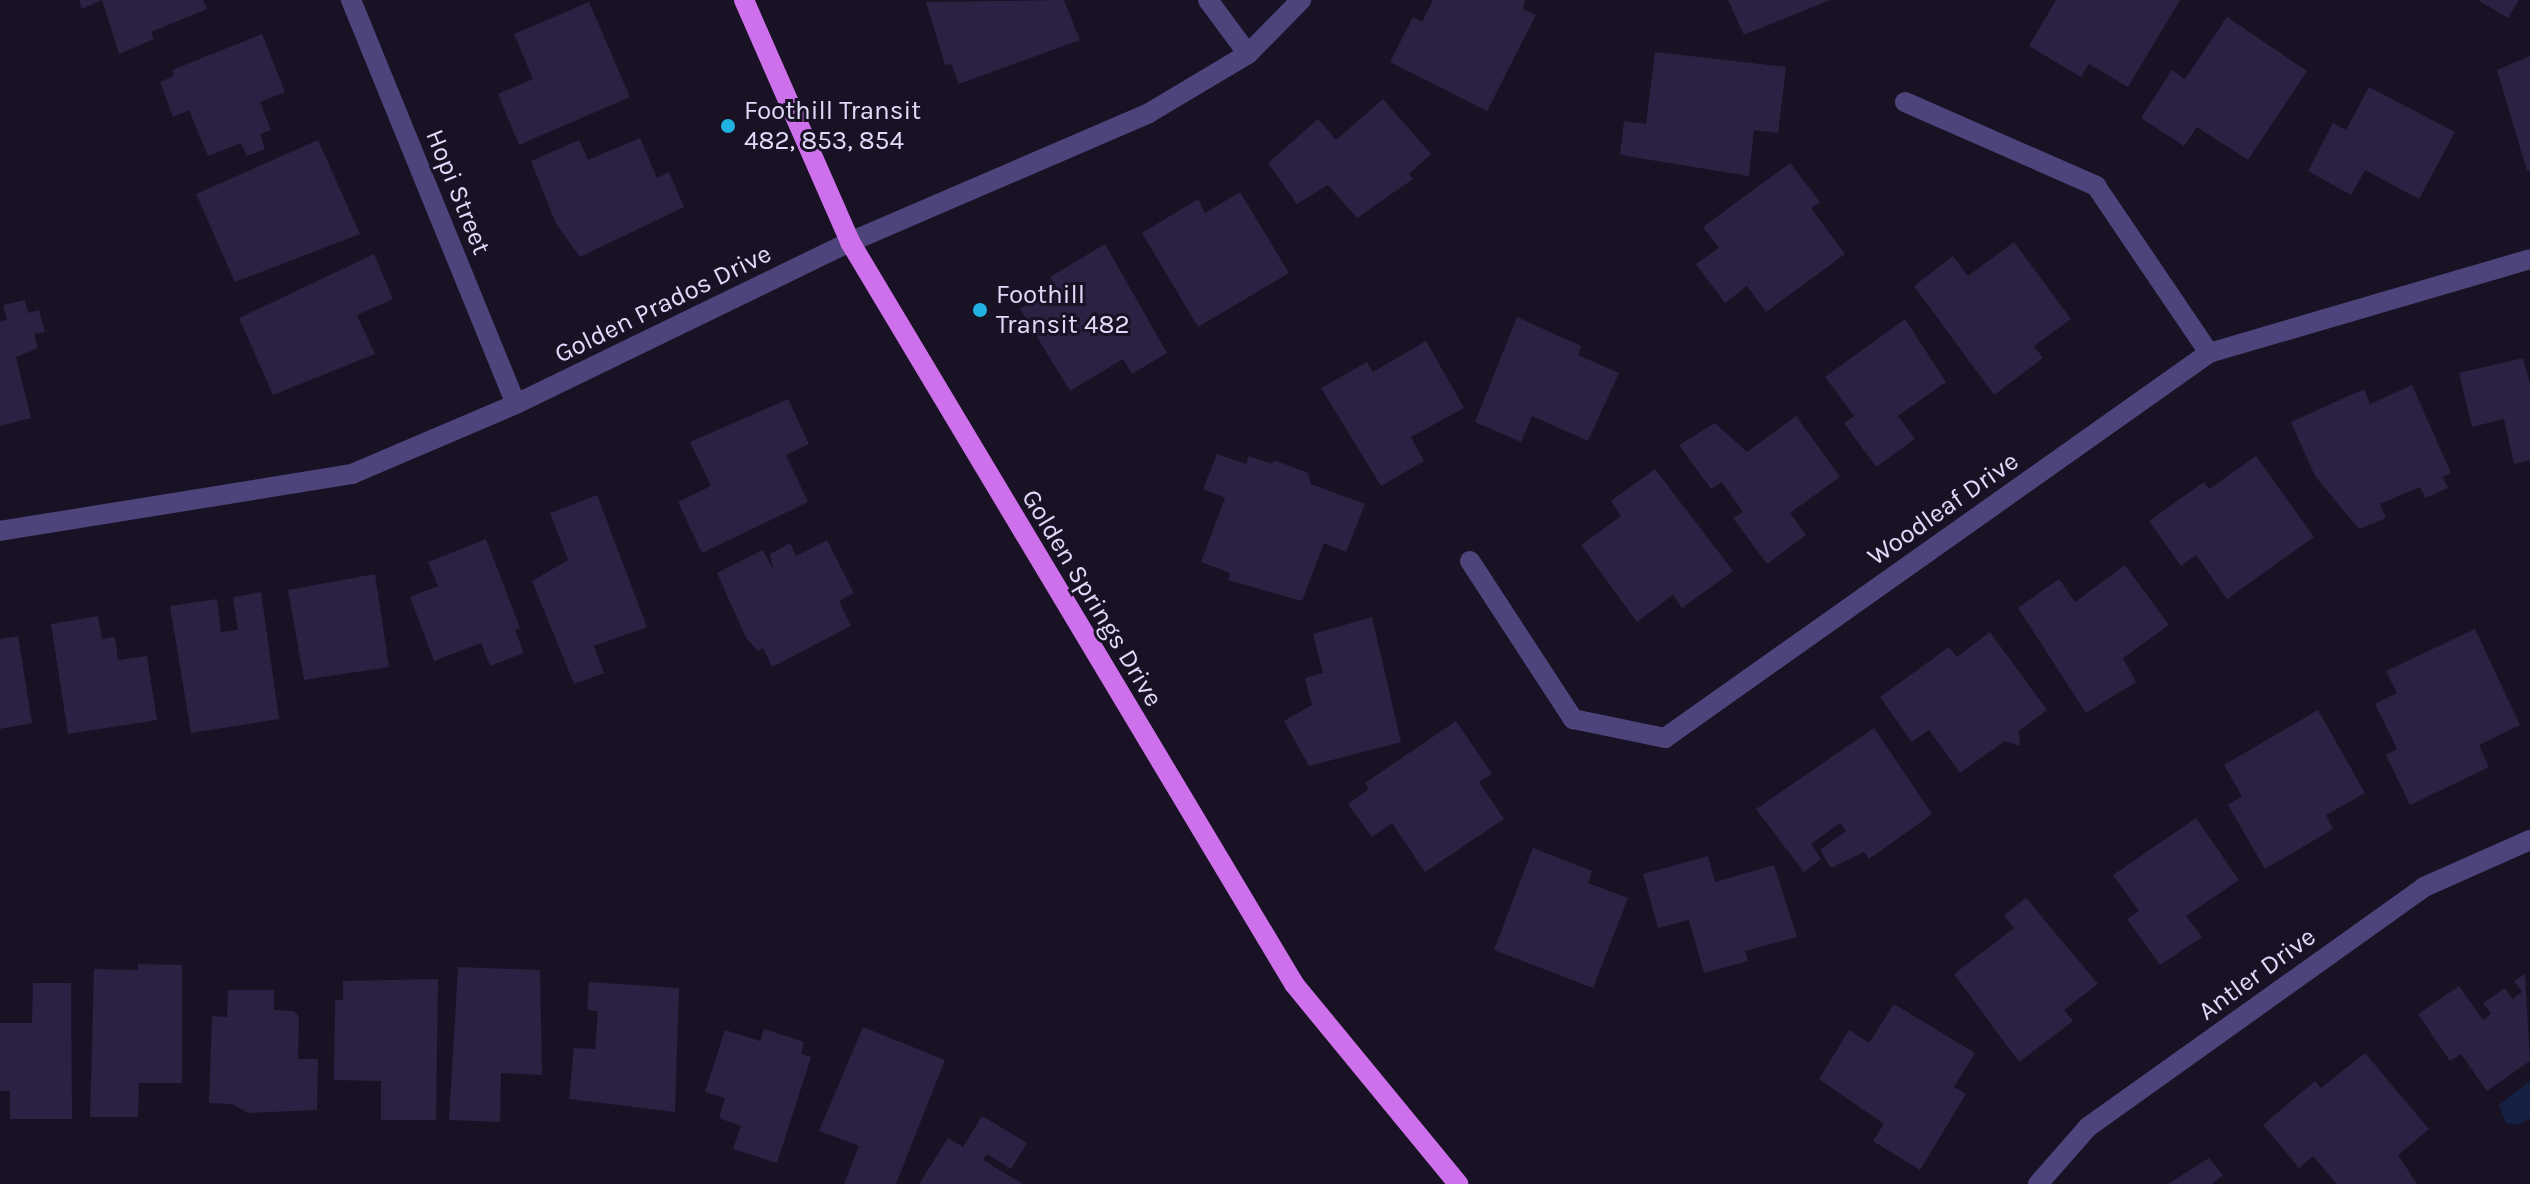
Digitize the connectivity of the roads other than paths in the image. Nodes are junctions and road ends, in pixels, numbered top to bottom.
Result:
1 (351, 0) edge
2 (744, 0) edge
3 (1208, 0) edge
4 (1301, 0) edge
5 (1248, 54) junction
6 (1905, 102) dead end
7 (850, 242) junction
8 (2530, 259) edge
9 (2209, 353) junction
10 (516, 404) junction
11 (0, 531) edge
12 (1470, 561) dead end
13 (2530, 840) edge
14 (1458, 1184) edge
15 (2038, 1184) edge

1 - 10 street, Hopi Street
2 - 7 main road, Golden Springs Drive
3 - 5 street
4 - 5 street, Golden Prados Drive
5 - 7 street, Golden Prados Drive
6 - 9 street
7 - 10 street, Golden Prados Drive
7 - 14 main road, Golden Springs Drive
8 - 9 street, Woodleaf Drive
9 - 12 street, Woodleaf Drive
10 - 11 street, Golden Prados Drive
13 - 15 street, Antler Drive

